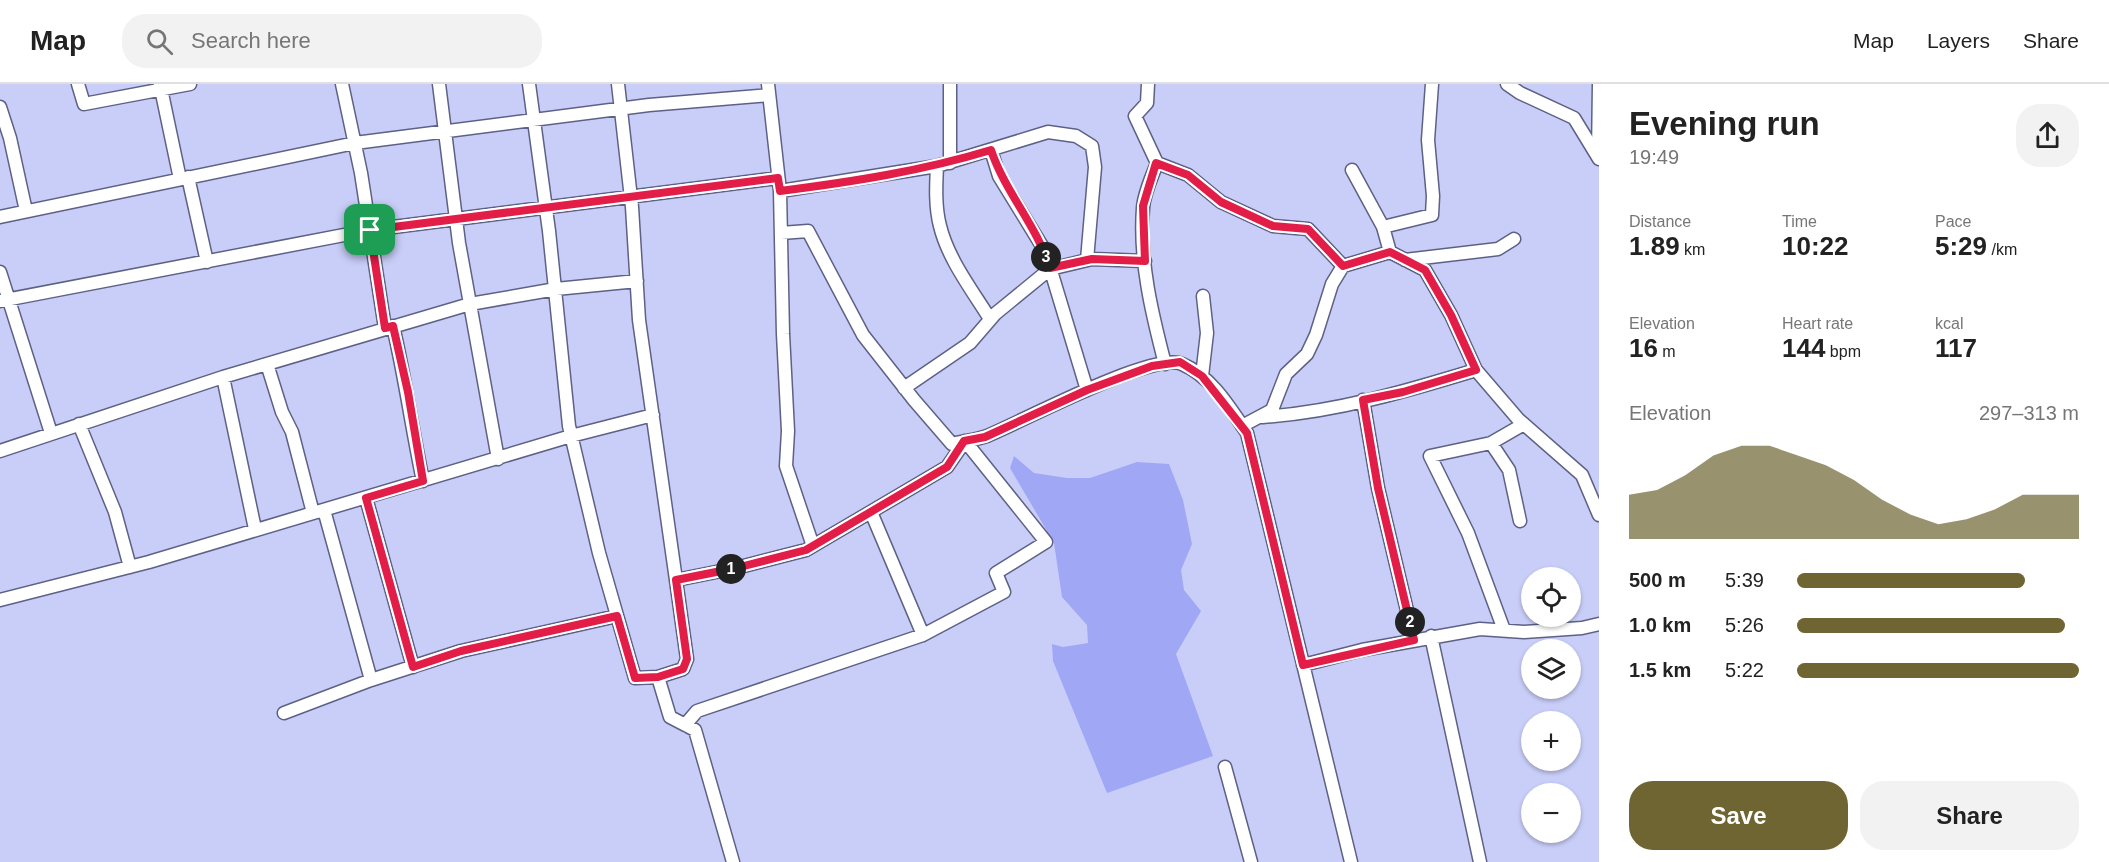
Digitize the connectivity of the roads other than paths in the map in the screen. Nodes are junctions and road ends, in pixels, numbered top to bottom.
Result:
1 (78, 84) edge
2 (190, 84) edge
3 (342, 84) edge
4 (439, 84) edge
5 (529, 84) edge
6 (618, 84) edge
7 (950, 84) edge
8 (1148, 84) edge
9 (1432, 84) edge
10 (1507, 84) edge
11 (1599, 84) edge
12 (161, 87) edge
13 (768, 89) edge
14 (0, 106) edge
15 (621, 110) junction
16 (533, 119) junction
17 (444, 130) junction
18 (355, 143) junction
19 (991, 150) junction
20 (1599, 158) edge
21 (950, 162) junction
22 (1156, 163) junction
23 (937, 166) junction
24 (1352, 170) dead end
25 (184, 178) junction
26 (779, 184) junction
27 (631, 196) junction
28 (546, 208) junction
29 (26, 211) junction
30 (0, 217) edge
31 (456, 219) junction
32 (1383, 227) junction
33 (370, 230) junction
34 (781, 233) junction
35 (1514, 239) dead end
36 (1390, 252) junction
37 (1087, 260) junction
38 (1405, 260) junction
39 (1145, 261) junction
40 (207, 262) junction
41 (1343, 266) junction
42 (1050, 268) junction
43 (0, 272) edge
44 (637, 281) junction
45 (555, 289) junction
46 (1203, 296) dead end
47 (4, 300) edge
48 (470, 304) junction
49 (990, 319) junction
50 (389, 327) junction
51 (267, 363) junction
52 (1165, 364) junction
53 (1476, 370) junction
54 (1202, 376) junction
55 (223, 377) junction
56 (904, 388) junction
57 (1087, 390) junction
58 (1363, 400) junction
59 (653, 415) junction
60 (1260, 417) junction
61 (79, 424) junction
62 (1524, 424) junction
63 (1242, 426) junction
64 (51, 433) junction
65 (571, 436) junction
66 (964, 441) junction
67 (1491, 443) junction
68 (0, 451) edge
69 (498, 459) junction
70 (423, 481) junction
71 (366, 498) junction
72 (319, 511) junction
73 (871, 512) junction
74 (1599, 515) edge
75 (1520, 521) dead end
76 (255, 529) junction
77 (813, 546) junction
78 (130, 567) junction
79 (676, 580) junction
80 (0, 600) edge
81 (617, 616) junction
82 (1599, 624) edge
83 (1503, 630) junction
84 (923, 634) junction
85 (1431, 636) junction
86 (1414, 640) junction
87 (1303, 665) junction
88 (413, 667) junction
89 (658, 677) junction
90 (371, 680) junction
91 (284, 713) dead end
92 (685, 724) junction
93 (1224, 767) dead end
94 (733, 862) edge
95 (1251, 862) edge
96 (1351, 862) edge
97 (1480, 862) edge

1 - 12 street
2 - 12 street
3 - 18 street
4 - 17 street
5 - 16 street
6 - 15 street
7 - 21 street
8 - 22 street
9 - 32 street
10 - 20 street
11 - 20 street
12 - 25 street
13 - 15 street
13 - 26 street
14 - 29 street
15 - 16 street
15 - 27 street
16 - 17 street
16 - 28 street
17 - 18 street
17 - 31 street
18 - 25 street
18 - 33 street
19 - 21 street
19 - 37 street
19 - 42 street
21 - 23 street
22 - 39 street
22 - 41 street
23 - 26 street
23 - 49 street
24 - 32 street
25 - 29 street
25 - 40 street
26 - 27 street
26 - 34 street
27 - 28 street
27 - 44 street
28 - 31 street
28 - 45 street
29 - 30 street
31 - 33 street
31 - 48 street
32 - 36 street
33 - 40 street
33 - 50 street
34 - 56 street
34 - 77 street
35 - 38 street
36 - 38 street
36 - 41 street
37 - 39 street
37 - 42 street
38 - 53 street
39 - 52 street
40 - 47 street
41 - 60 street
42 - 49 street
42 - 57 street
43 - 47 street
44 - 45 street
44 - 59 street
45 - 48 street
45 - 65 street
46 - 54 street
47 - 64 street
48 - 50 street
48 - 69 street
49 - 56 street
50 - 51 street
50 - 70 street
51 - 55 street
51 - 72 street
52 - 54 street
52 - 57 street
53 - 58 street
53 - 62 street
54 - 63 street
55 - 61 street
55 - 76 street
56 - 66 street
57 - 66 street
58 - 60 street
58 - 86 street
59 - 65 street
59 - 79 street
60 - 63 street
61 - 64 street
61 - 78 street
62 - 67 street
62 - 74 street
63 - 87 street
64 - 68 street
65 - 69 street
65 - 81 street
66 - 73 street
66 - 84 street
67 - 75 street
67 - 83 street
69 - 70 street
70 - 71 street
71 - 72 street
71 - 88 street
72 - 76 street
72 - 90 street
73 - 77 street
73 - 84 street
76 - 78 street
77 - 79 street
78 - 80 street
79 - 89 street
81 - 88 street
81 - 89 street
82 - 83 street
83 - 85 street
84 - 92 street
85 - 86 street
85 - 97 street
86 - 87 street
87 - 96 street
88 - 90 street
89 - 92 street
90 - 91 street
92 - 94 street
93 - 95 street

